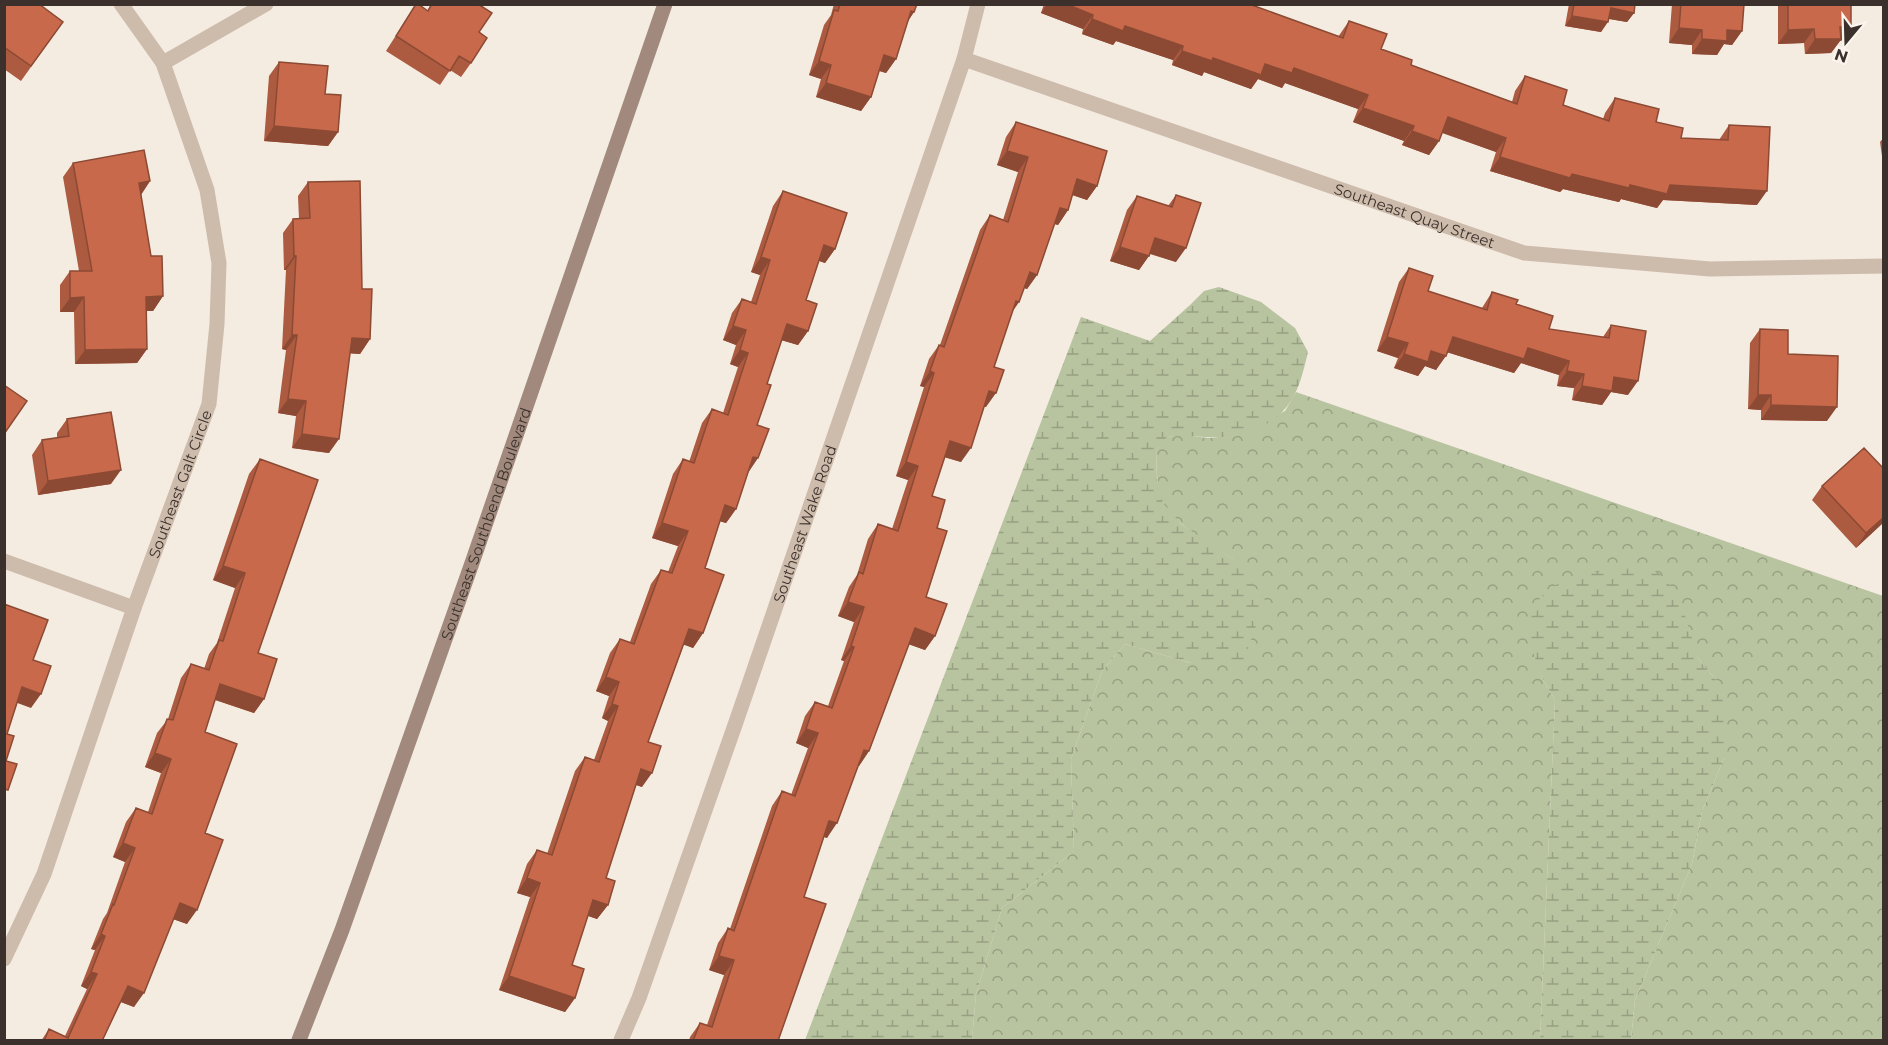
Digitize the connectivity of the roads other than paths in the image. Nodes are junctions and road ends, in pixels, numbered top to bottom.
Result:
1 (122, 4) edge
2 (266, 4) edge
3 (664, 4) edge
4 (978, 4) edge
5 (964, 59) junction
6 (163, 63) junction
7 (1884, 266) edge
8 (4, 561) edge
9 (134, 608) junction
10 (4, 959) edge
11 (298, 1041) edge
12 (621, 1041) edge

1 - 6 street, Southeast Galt Circle
2 - 6 street
3 - 11 street, Southeast Southbend Boulevard
4 - 5 street, Southeast Wake Road
5 - 7 street, Southeast Quay Street
5 - 12 street, Southeast Wake Road
6 - 9 street, Southeast Galt Circle
8 - 9 street
9 - 10 street, Southeast Galt Circle

